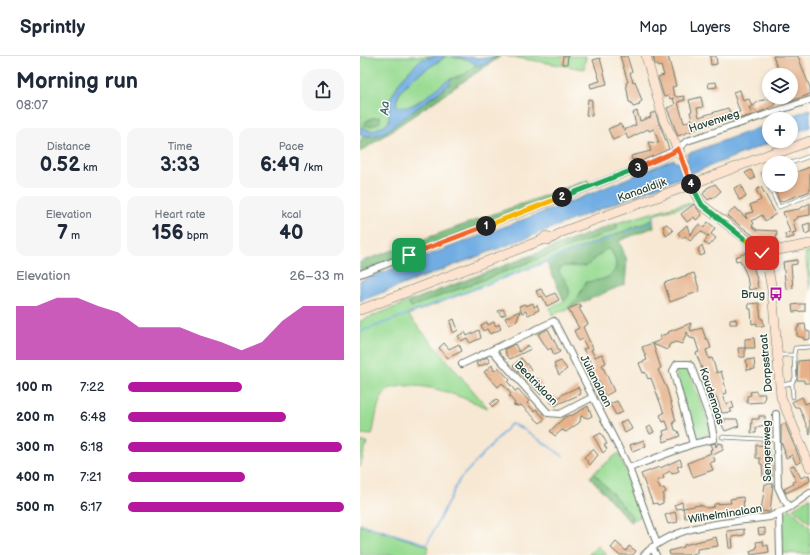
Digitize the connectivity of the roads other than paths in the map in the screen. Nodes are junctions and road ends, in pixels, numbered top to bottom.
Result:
1 (646, 56) edge
2 (810, 100) edge
3 (810, 136) edge
4 (810, 141) edge
5 (678, 149) junction
6 (775, 152) junction
7 (810, 156) edge
8 (798, 160) edge
9 (690, 181) junction
10 (772, 192) edge
11 (810, 195) edge
12 (810, 244) edge
13 (762, 253) junction
14 (360, 274) edge
15 (360, 310) edge
16 (810, 347) edge
17 (492, 350) junction
18 (794, 355) junction
19 (777, 356) junction
20 (462, 364) dead end
21 (792, 383) junction
22 (779, 386) junction
23 (593, 397) junction
24 (793, 397) dead end
25 (776, 414) dead end
26 (722, 437) dead end
27 (777, 440) junction
28 (693, 444) junction
29 (810, 467) edge
30 (629, 468) junction
31 (810, 493) edge
32 (790, 507) junction
33 (779, 514) junction
34 (655, 545) junction
35 (644, 555) edge
36 (656, 555) edge
37 (780, 555) edge

1 - 5 main road
2 - 5 street, Havenweg
3 - 6 main road, Kanaaldijk
4 - 6 main road, Kanaaldijk
5 - 9 main road
5 - 14 street, Havenweg
6 - 9 main road, Kanaaldijk
7 - 8 lane
9 - 13 main road
9 - 15 main road, Kanaaldijk
10 - 11 lane
12 - 13 main road
13 - 19 main road, Dorpsstraat
16 - 18 lane
17 - 20 street, Julianalaan
17 - 23 street, Beatrixlaan
17 - 23 street, Julianalaan
18 - 19 lane
18 - 21 lane
19 - 22 main road, Dorpsstraat
21 - 22 lane
21 - 24 lane
22 - 29 main road, Dorpsstraat
23 - 30 street, Julianalaan
25 - 27 street, Sengersweg
26 - 27 lane
27 - 32 street, Sengersweg
28 - 28 street, Koudemaas
28 - 30 street, Koudemaas
30 - 34 street, Julianalaan
31 - 32 street, Wilhelminalaan
32 - 33 street, Wilhelminalaan
33 - 34 street, Wilhelminalaan
33 - 37 street
34 - 35 street, Wilhelminalaan
34 - 36 street, Julianalaan

